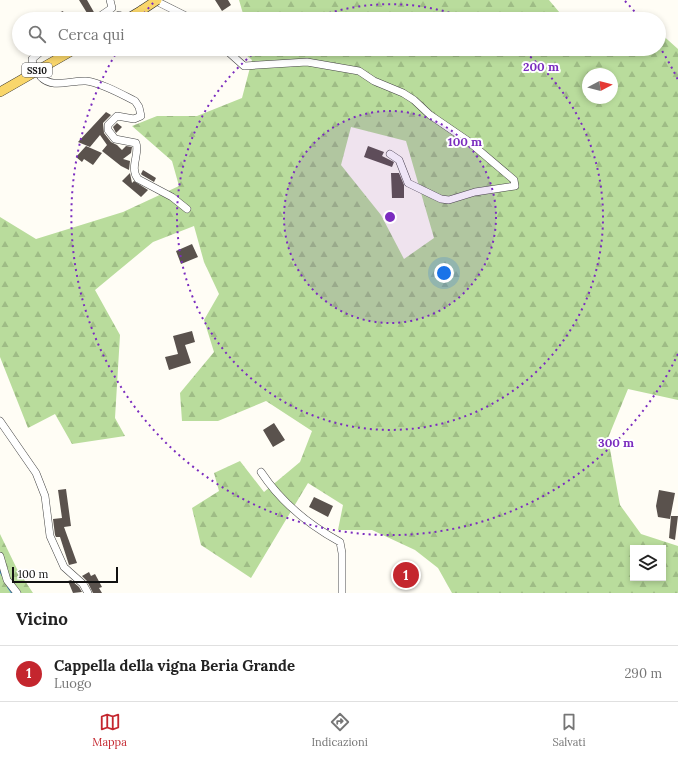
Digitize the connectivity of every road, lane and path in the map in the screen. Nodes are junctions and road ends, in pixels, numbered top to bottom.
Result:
1 (110, 0) edge
2 (156, 0) edge
3 (106, 12) edge
4 (139, 12) edge
5 (179, 12) edge
6 (36, 56) edge
7 (63, 56) edge
8 (233, 56) edge
9 (0, 92) edge
10 (390, 154) dead end
11 (187, 209) dead end
12 (0, 420) edge
13 (261, 472) dead end
14 (0, 556) edge
15 (17, 593) edge
16 (88, 593) edge
17 (342, 593) edge

1 - 3 street
2 - 4 main road, bridge
2 - 5 street
6 - 11 street, bridge
7 - 9 main road, SS10
8 - 10 street
12 - 16 street
13 - 17 street
14 - 15 street

